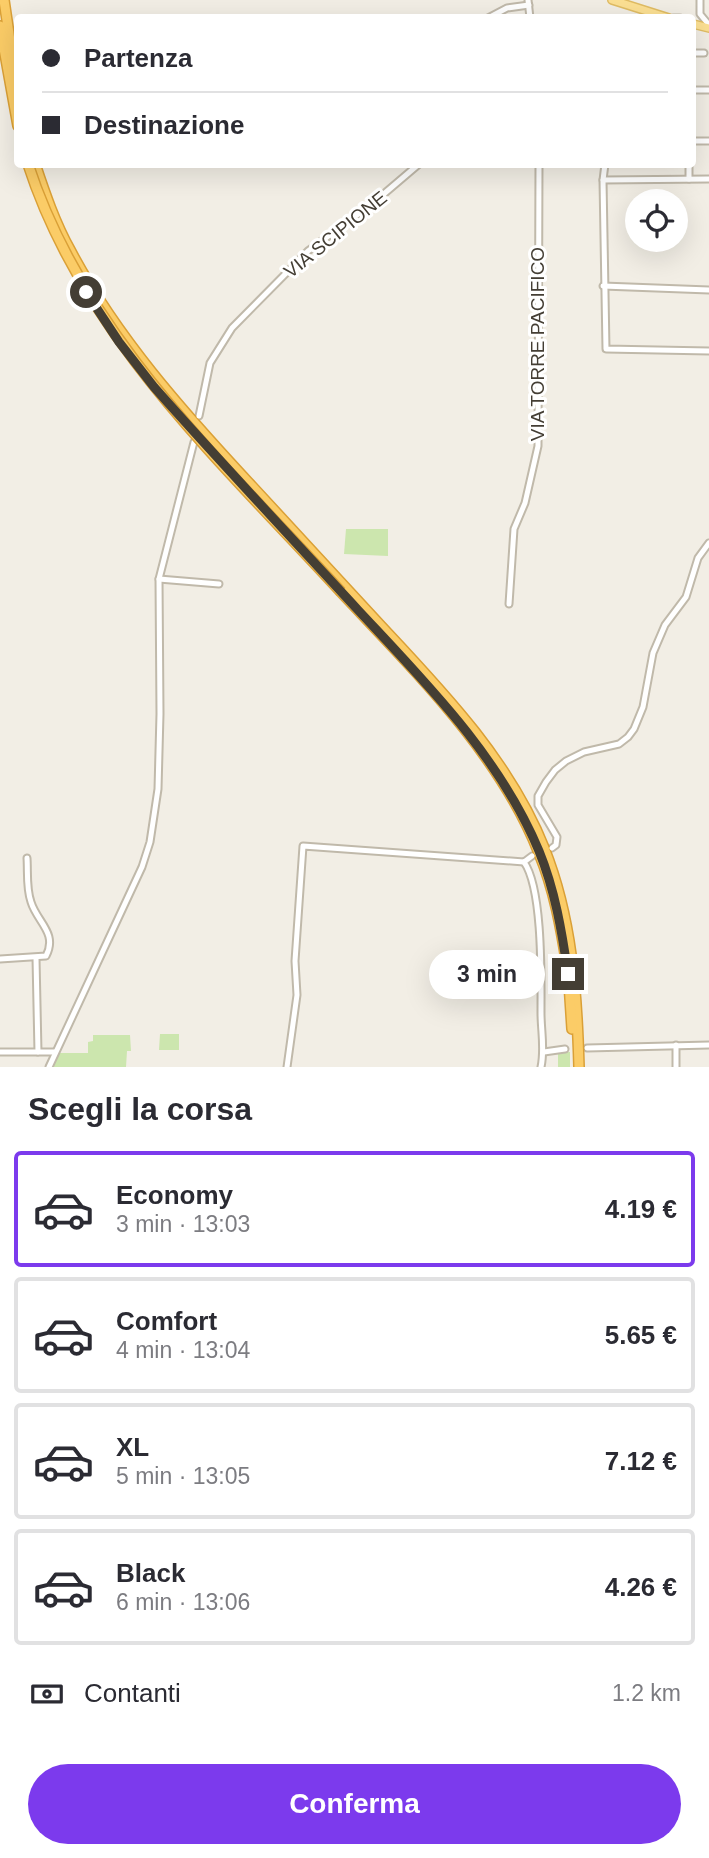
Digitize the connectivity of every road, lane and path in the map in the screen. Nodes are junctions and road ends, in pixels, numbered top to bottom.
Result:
1 (6, 0) edge
2 (612, 0) edge
3 (700, 0) edge
4 (529, 2) edge
5 (635, 4) edge
6 (496, 14) edge
7 (660, 14) edge
8 (700, 14) junction
9 (696, 19) edge
10 (0, 26) edge
11 (709, 26) edge
12 (696, 53) edge
13 (704, 53) dead end
14 (14, 69) edge
15 (14, 104) edge
16 (29, 168) edge
17 (37, 168) edge
18 (414, 168) edge
19 (539, 168) edge
20 (604, 168) edge
21 (689, 168) edge
22 (689, 179) junction
23 (709, 179) edge
24 (603, 180) junction
25 (603, 286) junction
26 (709, 290) edge
27 (709, 351) edge
28 (199, 416) dead end
29 (194, 442) dead end
30 (708, 547) edge
31 (159, 579) junction
32 (219, 584) dead end
33 (350, 595) junction
34 (509, 604) dead end
35 (552, 848) dead end
36 (532, 856) dead end
37 (27, 858) dead end
38 (524, 862) junction
39 (36, 958) junction
40 (0, 959) edge
41 (676, 1045) junction
42 (709, 1045) edge
43 (587, 1048) dead end
44 (565, 1049) dead end
45 (0, 1052) edge
46 (38, 1052) junction
47 (55, 1052) junction
48 (544, 1052) junction
49 (49, 1067) edge
50 (287, 1067) edge
51 (541, 1067) edge
52 (573, 1067) edge
53 (579, 1067) edge
54 (676, 1067) edge

1 - 14 highway
2 - 5 main road
3 - 8 street
4 - 6 street
5 - 7 main road
8 - 9 street
8 - 11 street
10 - 15 highway
12 - 13 street
16 - 33 highway, bridge
17 - 33 highway, bridge
18 - 28 street, VIA SCIPIONE
19 - 34 street, VIA TORRE PACIFICO
20 - 24 street
21 - 22 street
22 - 23 street
22 - 24 street
24 - 25 street
25 - 26 street
25 - 27 street
29 - 31 street
30 - 35 street
31 - 32 street
31 - 47 street
33 - 52 highway
33 - 53 highway
36 - 38 street
37 - 39 street
38 - 48 street
38 - 50 street
39 - 40 street
39 - 46 street
41 - 42 street
41 - 43 street
41 - 54 street
44 - 48 street
45 - 46 street
46 - 47 street
47 - 49 street
48 - 51 street

